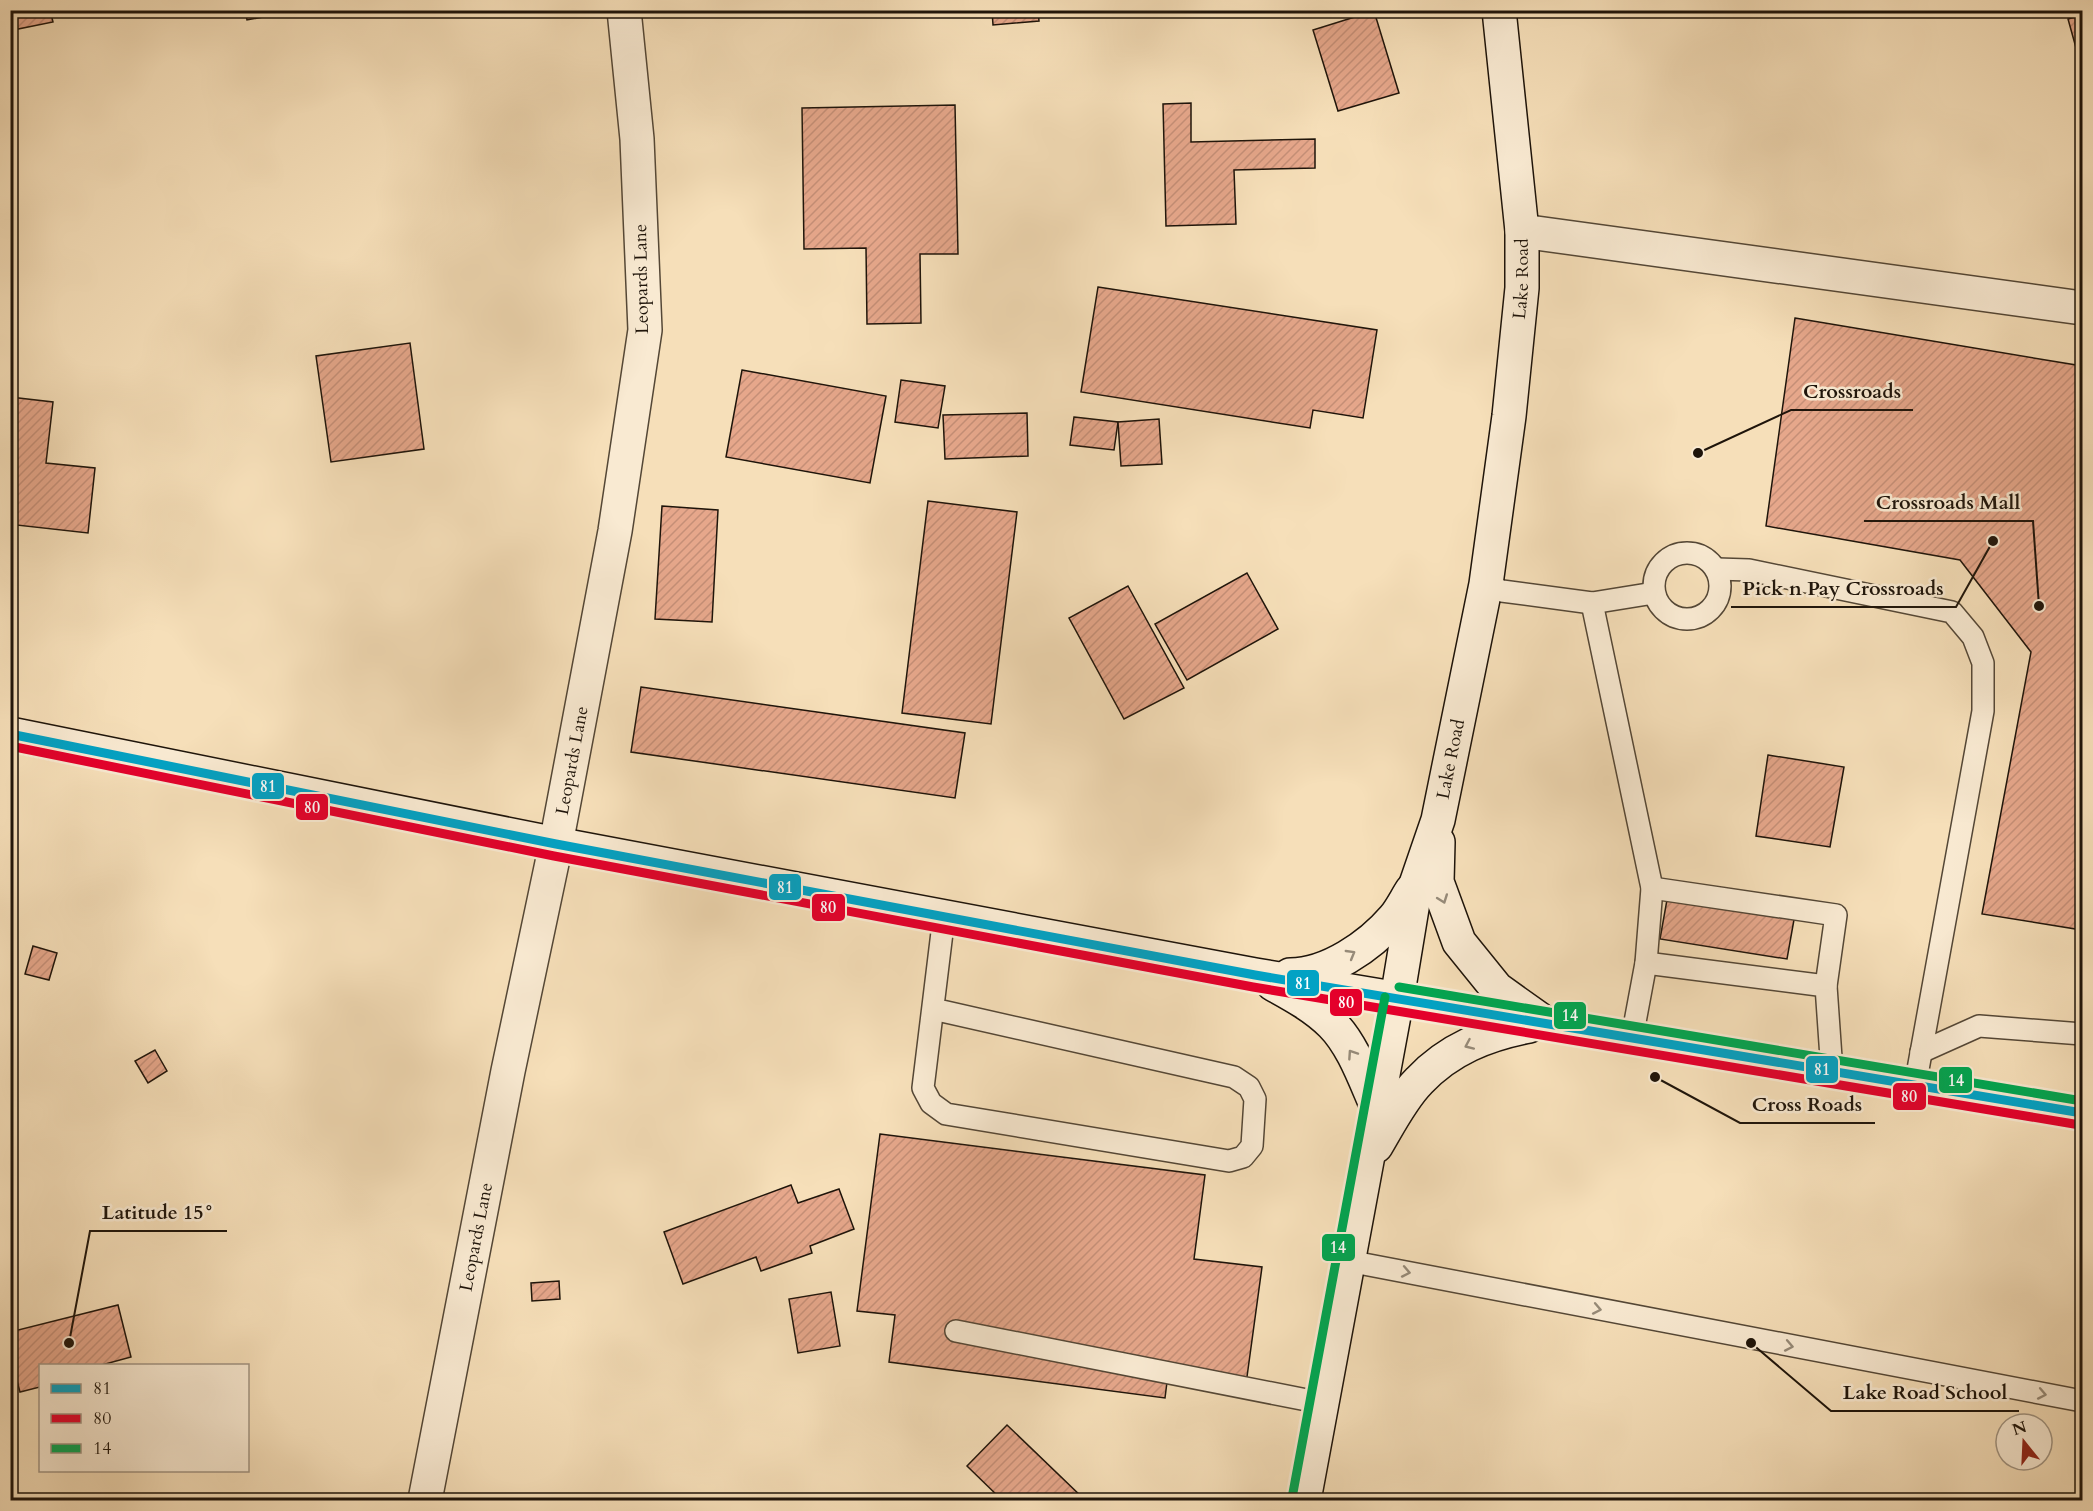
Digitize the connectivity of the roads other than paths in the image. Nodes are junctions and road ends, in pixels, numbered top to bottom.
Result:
1 (624, 10) edge
2 (1499, 10) edge
3 (1522, 231) junction
4 (2082, 308) edge
5 (1717, 569) junction
6 (1486, 584) junction
7 (1654, 593) junction
8 (1592, 603) junction
9 (10, 734) edge
10 (1438, 820) junction
11 (556, 843) junction
12 (1416, 884) junction
13 (1652, 888) junction
14 (945, 916) junction
15 (1646, 963) junction
16 (1255, 975) junction
17 (1826, 986) junction
18 (1397, 999) junction
19 (933, 1010) junction
20 (1545, 1023) junction
21 (2082, 1034) edge
22 (1632, 1038) junction
23 (1921, 1052) junction
24 (1832, 1072) junction
25 (1915, 1086) junction
26 (1377, 1107) junction
27 (2082, 1113) edge
28 (1366, 1164) junction
29 (1348, 1261) junction
30 (956, 1331) dead end
31 (2082, 1401) edge
32 (1322, 1403) junction
33 (425, 1500) edge
34 (1304, 1500) edge

1 - 11 main road, Leopards Lane
2 - 3 main road, Lake Road
3 - 4 main road
3 - 6 main road, Lake Road
5 - 7 lane
5 - 7 lane
5 - 23 lane
6 - 8 lane
6 - 10 main road, Lake Road
7 - 8 lane
8 - 13 lane
9 - 11 main road
10 - 12 main road, Lake Road
10 -> 20 main road
11 - 14 main road
11 - 33 main road, Leopards Lane
16 -> 12 main road
12 - 18 main road, Lake Road
13 - 15 lane
13 - 17 lane
14 - 16 main road
14 - 19 lane
15 - 17 lane
15 - 22 lane
16 - 18 main road
26 -> 16 main road
17 - 24 lane
18 - 20 main road
18 - 26 main road, Lake Road
19 - 19 lane
20 - 22 main road
20 -> 28 main road
21 - 23 lane
22 - 24 main road
23 - 25 lane
24 - 25 main road
25 - 27 main road
26 - 28 main road, Lake Road
28 - 29 main road, Lake Road
29 -> 31 lane
29 - 32 main road, Lake Road
30 - 32 lane
32 - 34 main road, Lake Road

